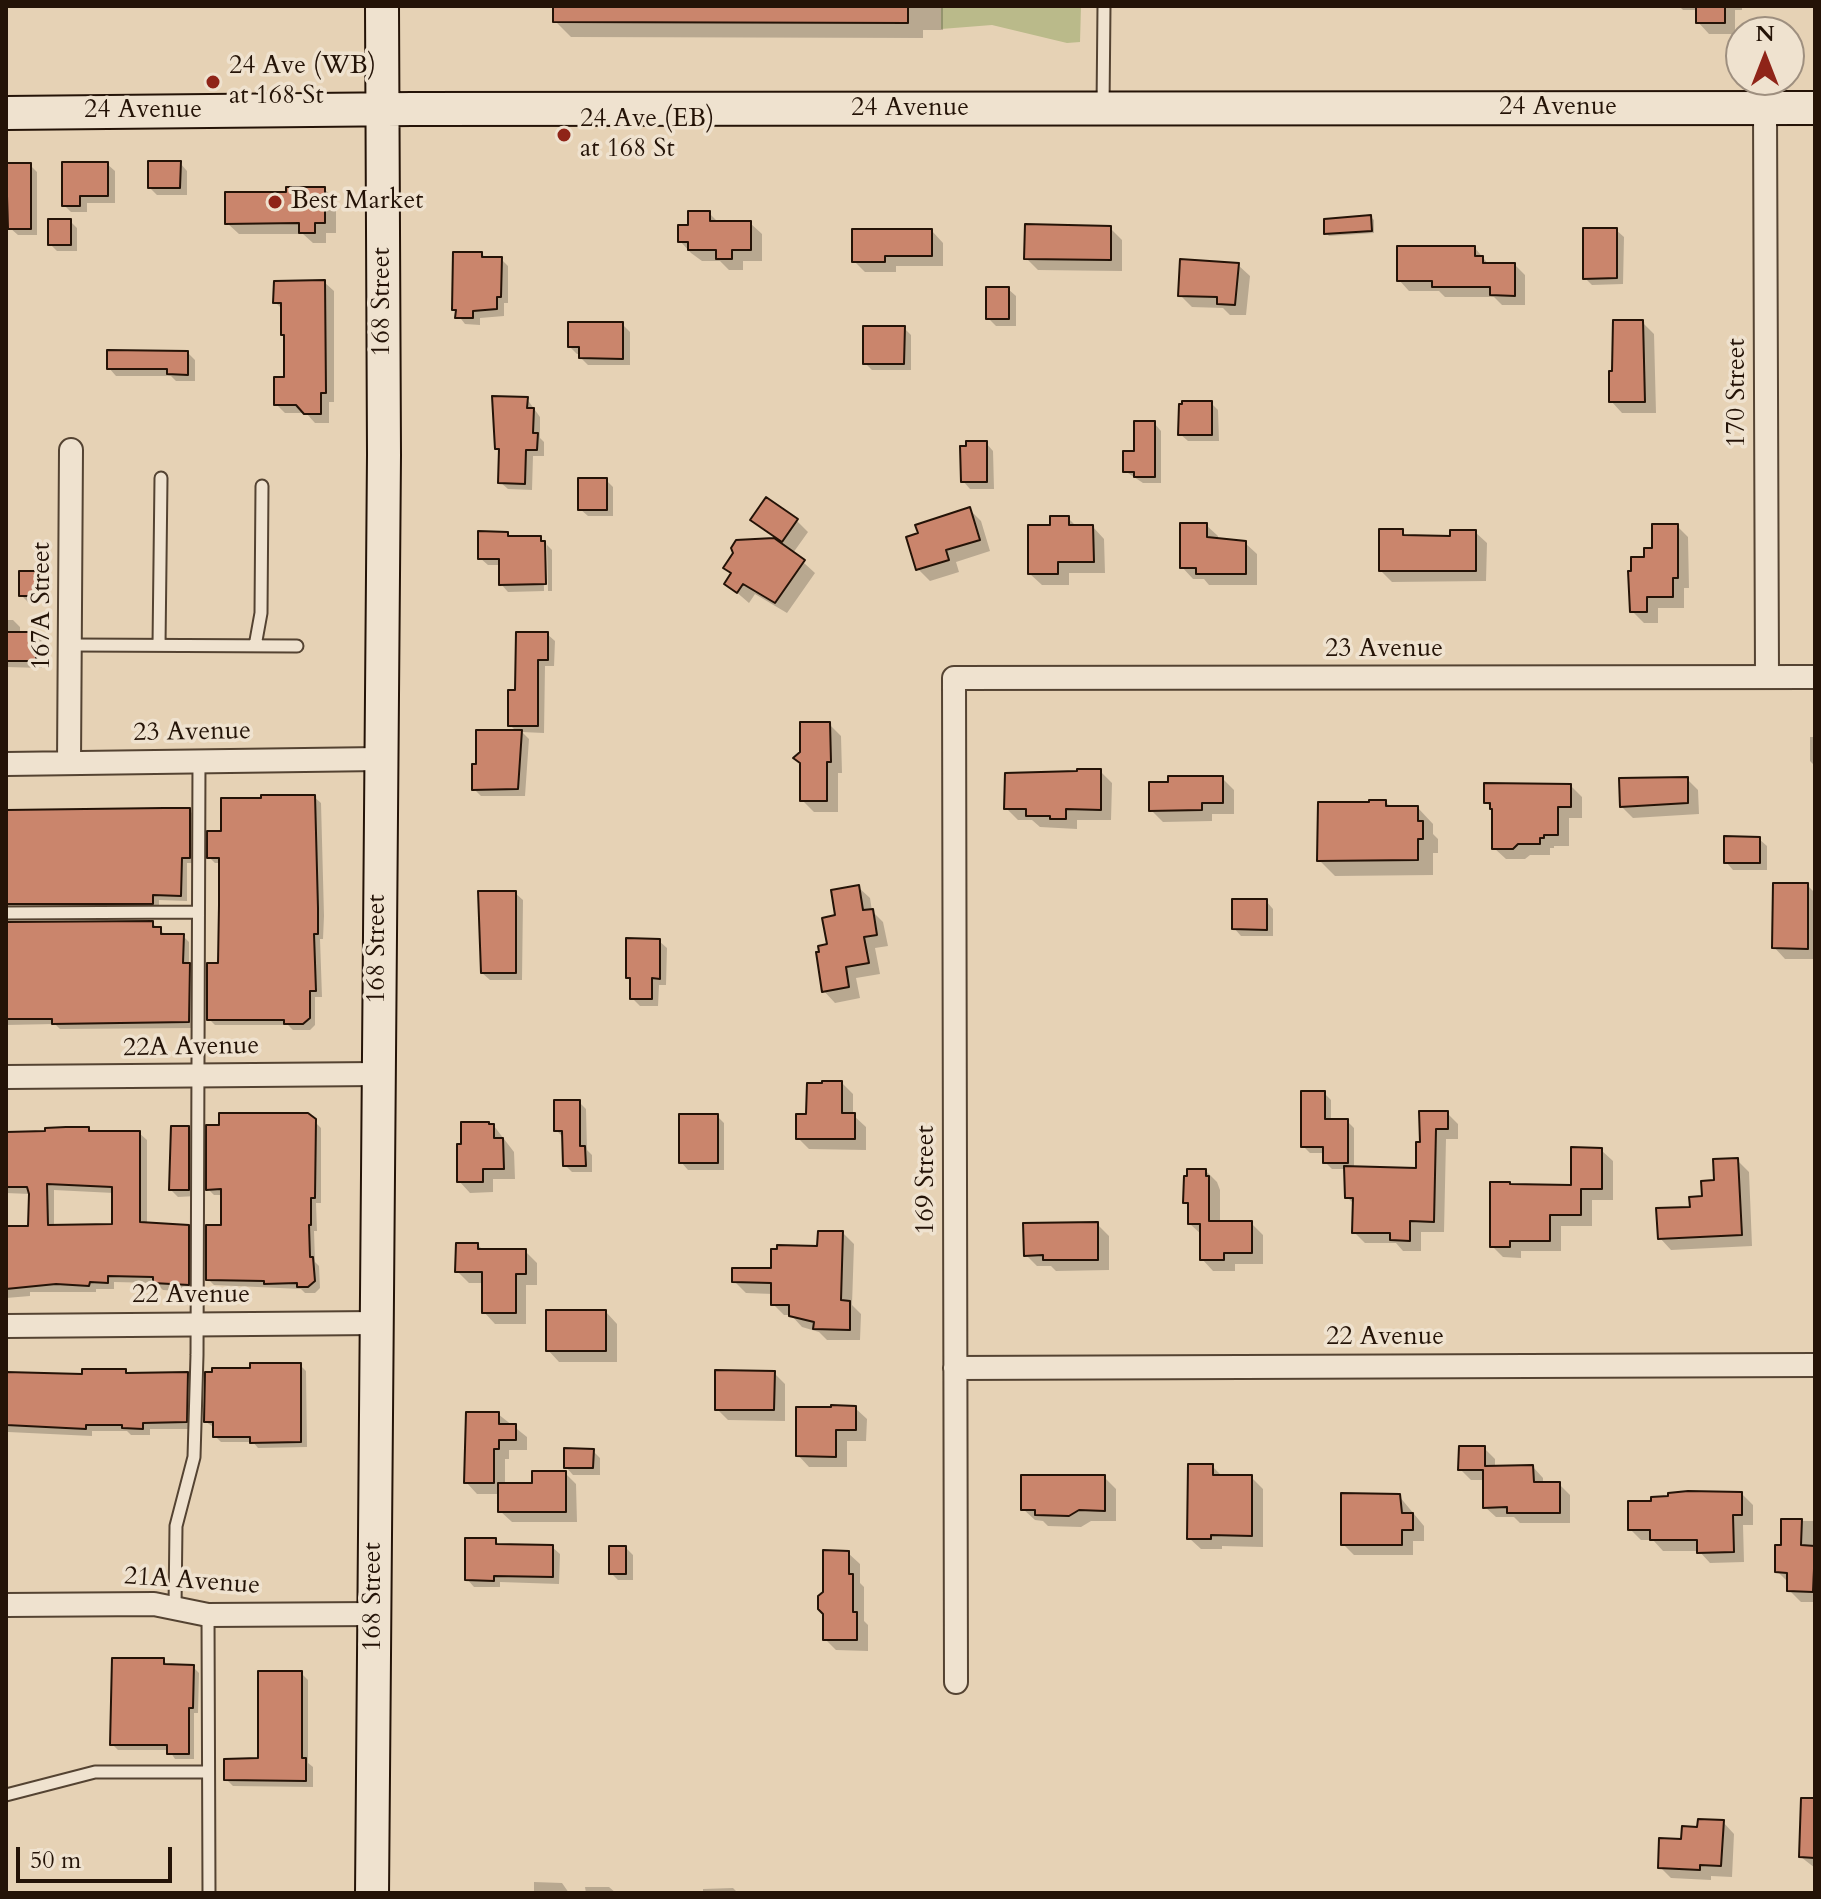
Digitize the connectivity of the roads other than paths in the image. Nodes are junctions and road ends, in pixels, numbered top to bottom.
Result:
1 (382, 6) edge
2 (1104, 6) edge
3 (1103, 108) junction
4 (1765, 108) junction
5 (1815, 108) edge
6 (381, 109) junction
7 (6, 113) edge
8 (71, 450) dead end
9 (161, 478) dead end
10 (262, 486) dead end
11 (71, 645) junction
12 (159, 645) junction
13 (255, 646) junction
14 (297, 646) dead end
15 (1767, 677) junction
16 (1815, 677) edge
17 (954, 678) joint
18 (379, 759) junction
19 (199, 760) junction
20 (69, 763) junction
21 (6, 764) edge
22 (197, 912) junction
23 (6, 913) edge
24 (377, 1074) junction
25 (197, 1076) junction
26 (6, 1077) edge
27 (376, 1323) junction
28 (197, 1324) junction
29 (6, 1326) edge
30 (1815, 1365) edge
31 (955, 1368) junction
32 (6, 1605) edge
33 (175, 1607) junction
34 (374, 1614) junction
35 (208, 1615) junction
36 (956, 1682) dead end
37 (208, 1772) junction
38 (6, 1795) edge
39 (209, 1893) edge
40 (372, 1893) edge

1 - 6 main road, 168 Street
2 - 3 lane
3 - 4 main road, 24 Avenue
3 - 6 main road, 24 Avenue
4 - 5 main road, 24 Avenue
4 - 15 street, 170 Street
6 - 7 main road, 24 Avenue
6 - 18 main road, 168 Street
8 - 11 street, 167A Street
9 - 12 lane
10 - 13 lane
11 - 12 lane
11 - 20 street, 167A Street
12 - 13 lane
13 - 14 lane
15 - 16 street, 23 Avenue
15 - 17 street, 23 Avenue
17 - 31 street, 169 Street
18 - 19 street, 23 Avenue
18 - 24 main road, 168 Street
19 - 20 street, 23 Avenue
19 - 22 lane
20 - 21 street, 23 Avenue
22 - 23 lane
22 - 25 lane
24 - 25 street, 22A Avenue
24 - 27 main road, 168 Street
25 - 26 street, 22A Avenue
25 - 28 lane
27 - 28 street, 22 Avenue
27 - 34 main road, 168 Street
28 - 29 street, 22 Avenue
28 - 33 lane
30 - 31 street, 22 Avenue
31 - 36 street, 169 Street
32 - 33 street, 21A Avenue
33 - 35 street, 21A Avenue
34 - 35 street, 21A Avenue
34 - 40 main road, 168 Street
35 - 37 lane
37 - 38 lane
37 - 39 lane

